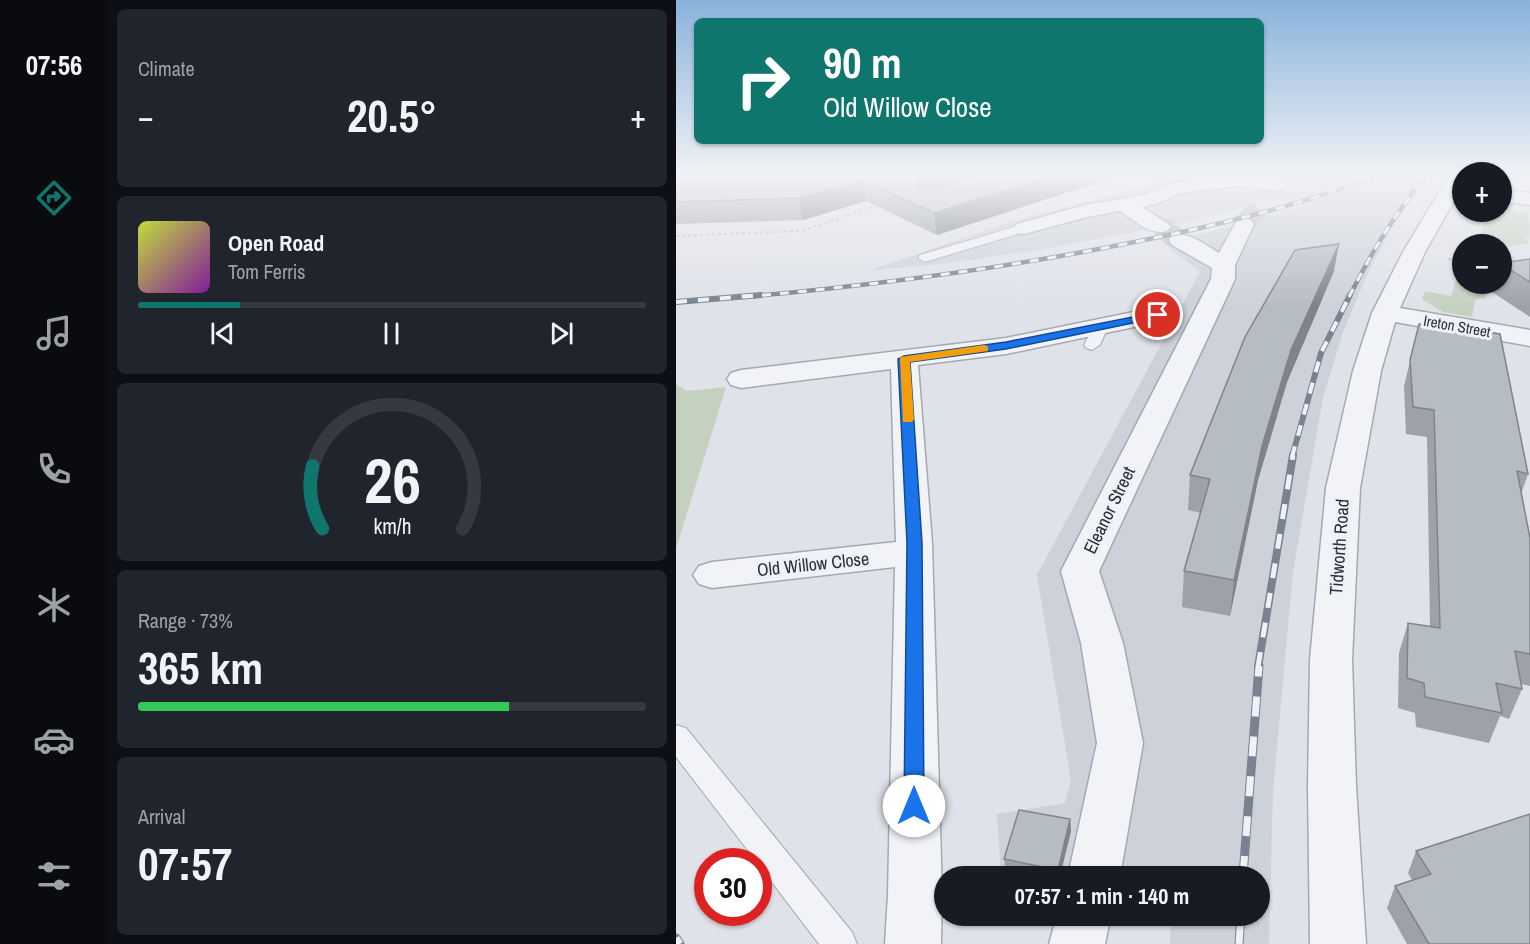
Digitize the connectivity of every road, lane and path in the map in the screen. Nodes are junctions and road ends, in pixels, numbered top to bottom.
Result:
1 (836, 219) edge
2 (1056, 219) edge
3 (1147, 219) edge
4 (1436, 219) edge
5 (1244, 224) tunnel mouth
6 (1160, 227) tunnel mouth
7 (1024, 228) joint
8 (676, 236) edge
9 (1180, 240) tunnel mouth
10 (925, 258) dead end
11 (1224, 265) junction
12 (1385, 313) junction
13 (1158, 315) dead end
14 (1530, 338) edge
15 (904, 359) junction
16 (741, 379) dead end
17 (913, 553) junction
18 (712, 575) dead end
19 (676, 736) edge
20 (1096, 866) edge
21 (1081, 926) edge
22 (835, 938) edge
23 (913, 944) edge
24 (1077, 944) edge
25 (1338, 944) edge

1 - 8 path
2 - 7 street
3 - 6 street
4 - 12 street, Tidworth Road
5 - 11 street, Eleanor Street
7 - 10 lane
9 - 11 street
11 - 20 street, Eleanor Street
12 - 14 street, Ireton Street
12 - 25 street, Tidworth Road
13 - 15 street
15 - 16 street
15 - 17 street
17 - 18 street, Old Willow Close
17 - 23 street
19 - 22 lane
21 - 24 street

